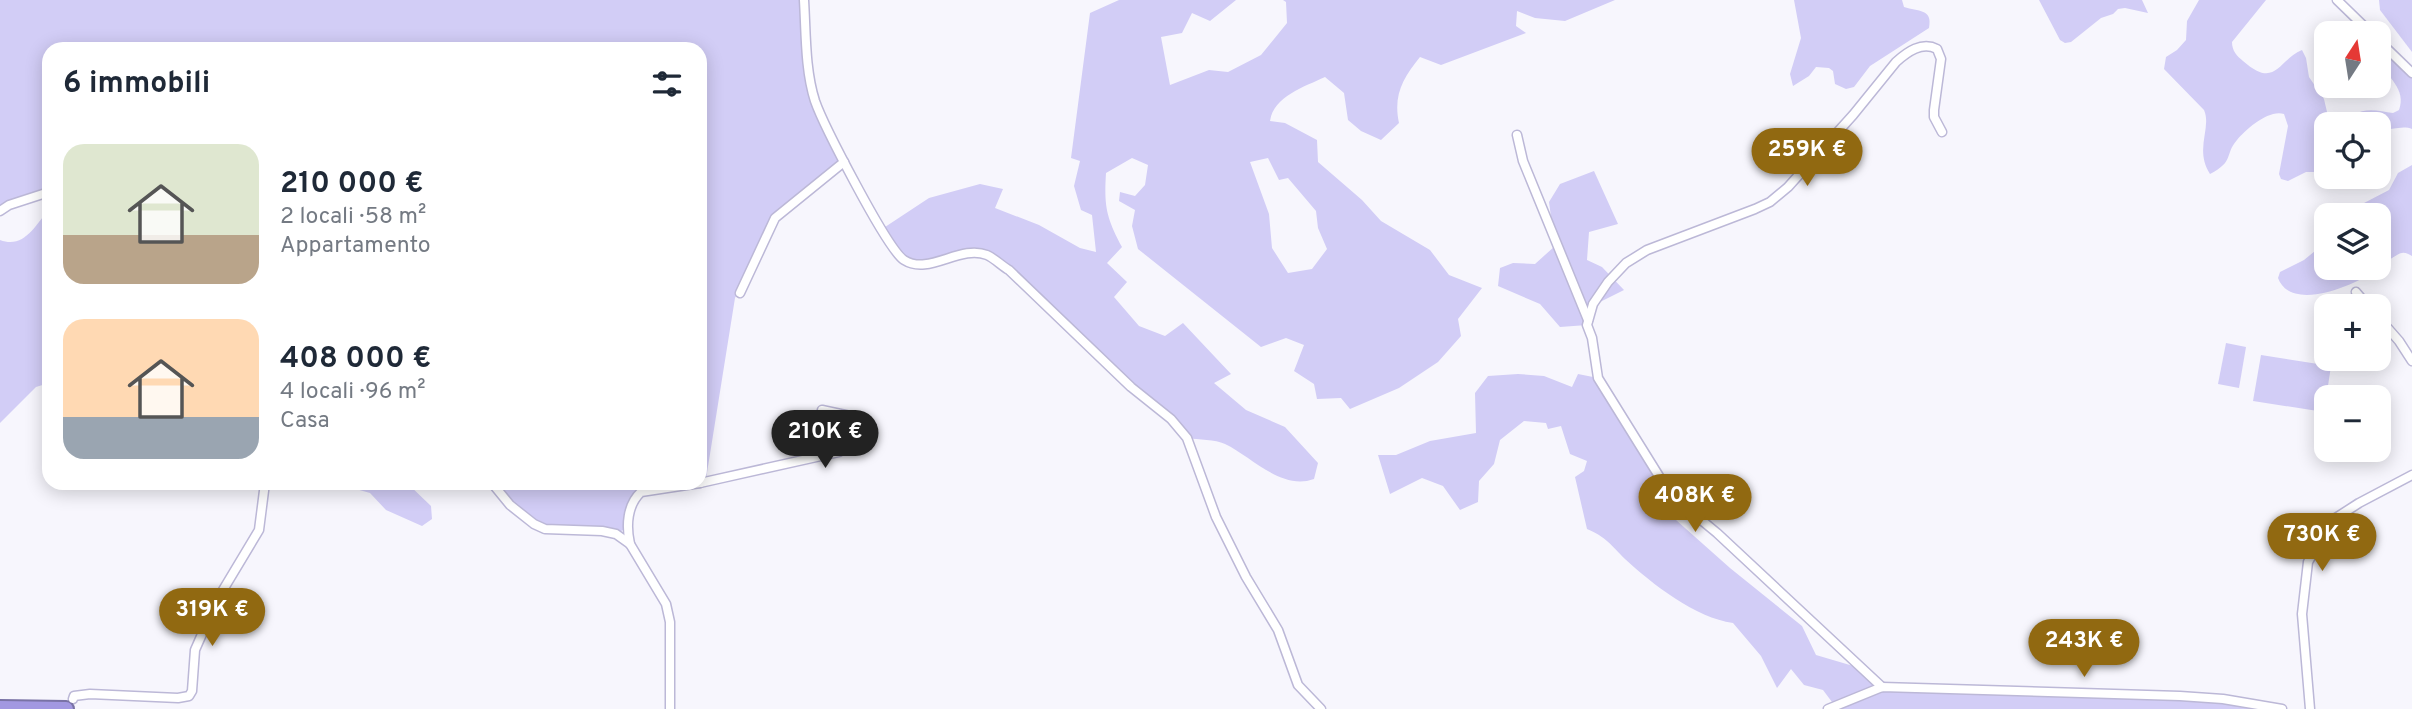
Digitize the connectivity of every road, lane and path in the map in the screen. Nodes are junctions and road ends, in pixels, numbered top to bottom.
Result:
1 (804, 0) edge
2 (2337, 0) edge
3 (2359, 21) edge
4 (2391, 53) edge
5 (2412, 73) edge
6 (1942, 132) dead end
7 (1517, 135) dead end
8 (844, 162) junction
9 (42, 194) edge
10 (0, 211) edge
11 (740, 293) dead end
12 (1588, 320) junction
13 (2391, 332) edge
14 (2412, 361) edge
15 (822, 410) dead end
16 (2412, 475) edge
17 (707, 481) edge
18 (264, 490) edge
19 (497, 490) edge
20 (654, 490) edge
21 (630, 544) junction
22 (1882, 687) junction
23 (69, 704) edge
24 (0, 708) edge
25 (670, 709) edge
26 (1321, 709) edge
27 (1828, 709) edge
28 (2282, 709) edge
29 (2311, 709) edge

1 - 8 street
2 - 3 street
4 - 5 street
6 - 12 street
7 - 12 street
8 - 11 street
8 - 26 street
9 - 10 street
12 - 22 street
13 - 14 street
15 - 17 street
16 - 29 street
18 - 23 street
19 - 21 street
20 - 21 street
21 - 25 street
22 - 27 street
22 - 28 street
23 - 24 highway

